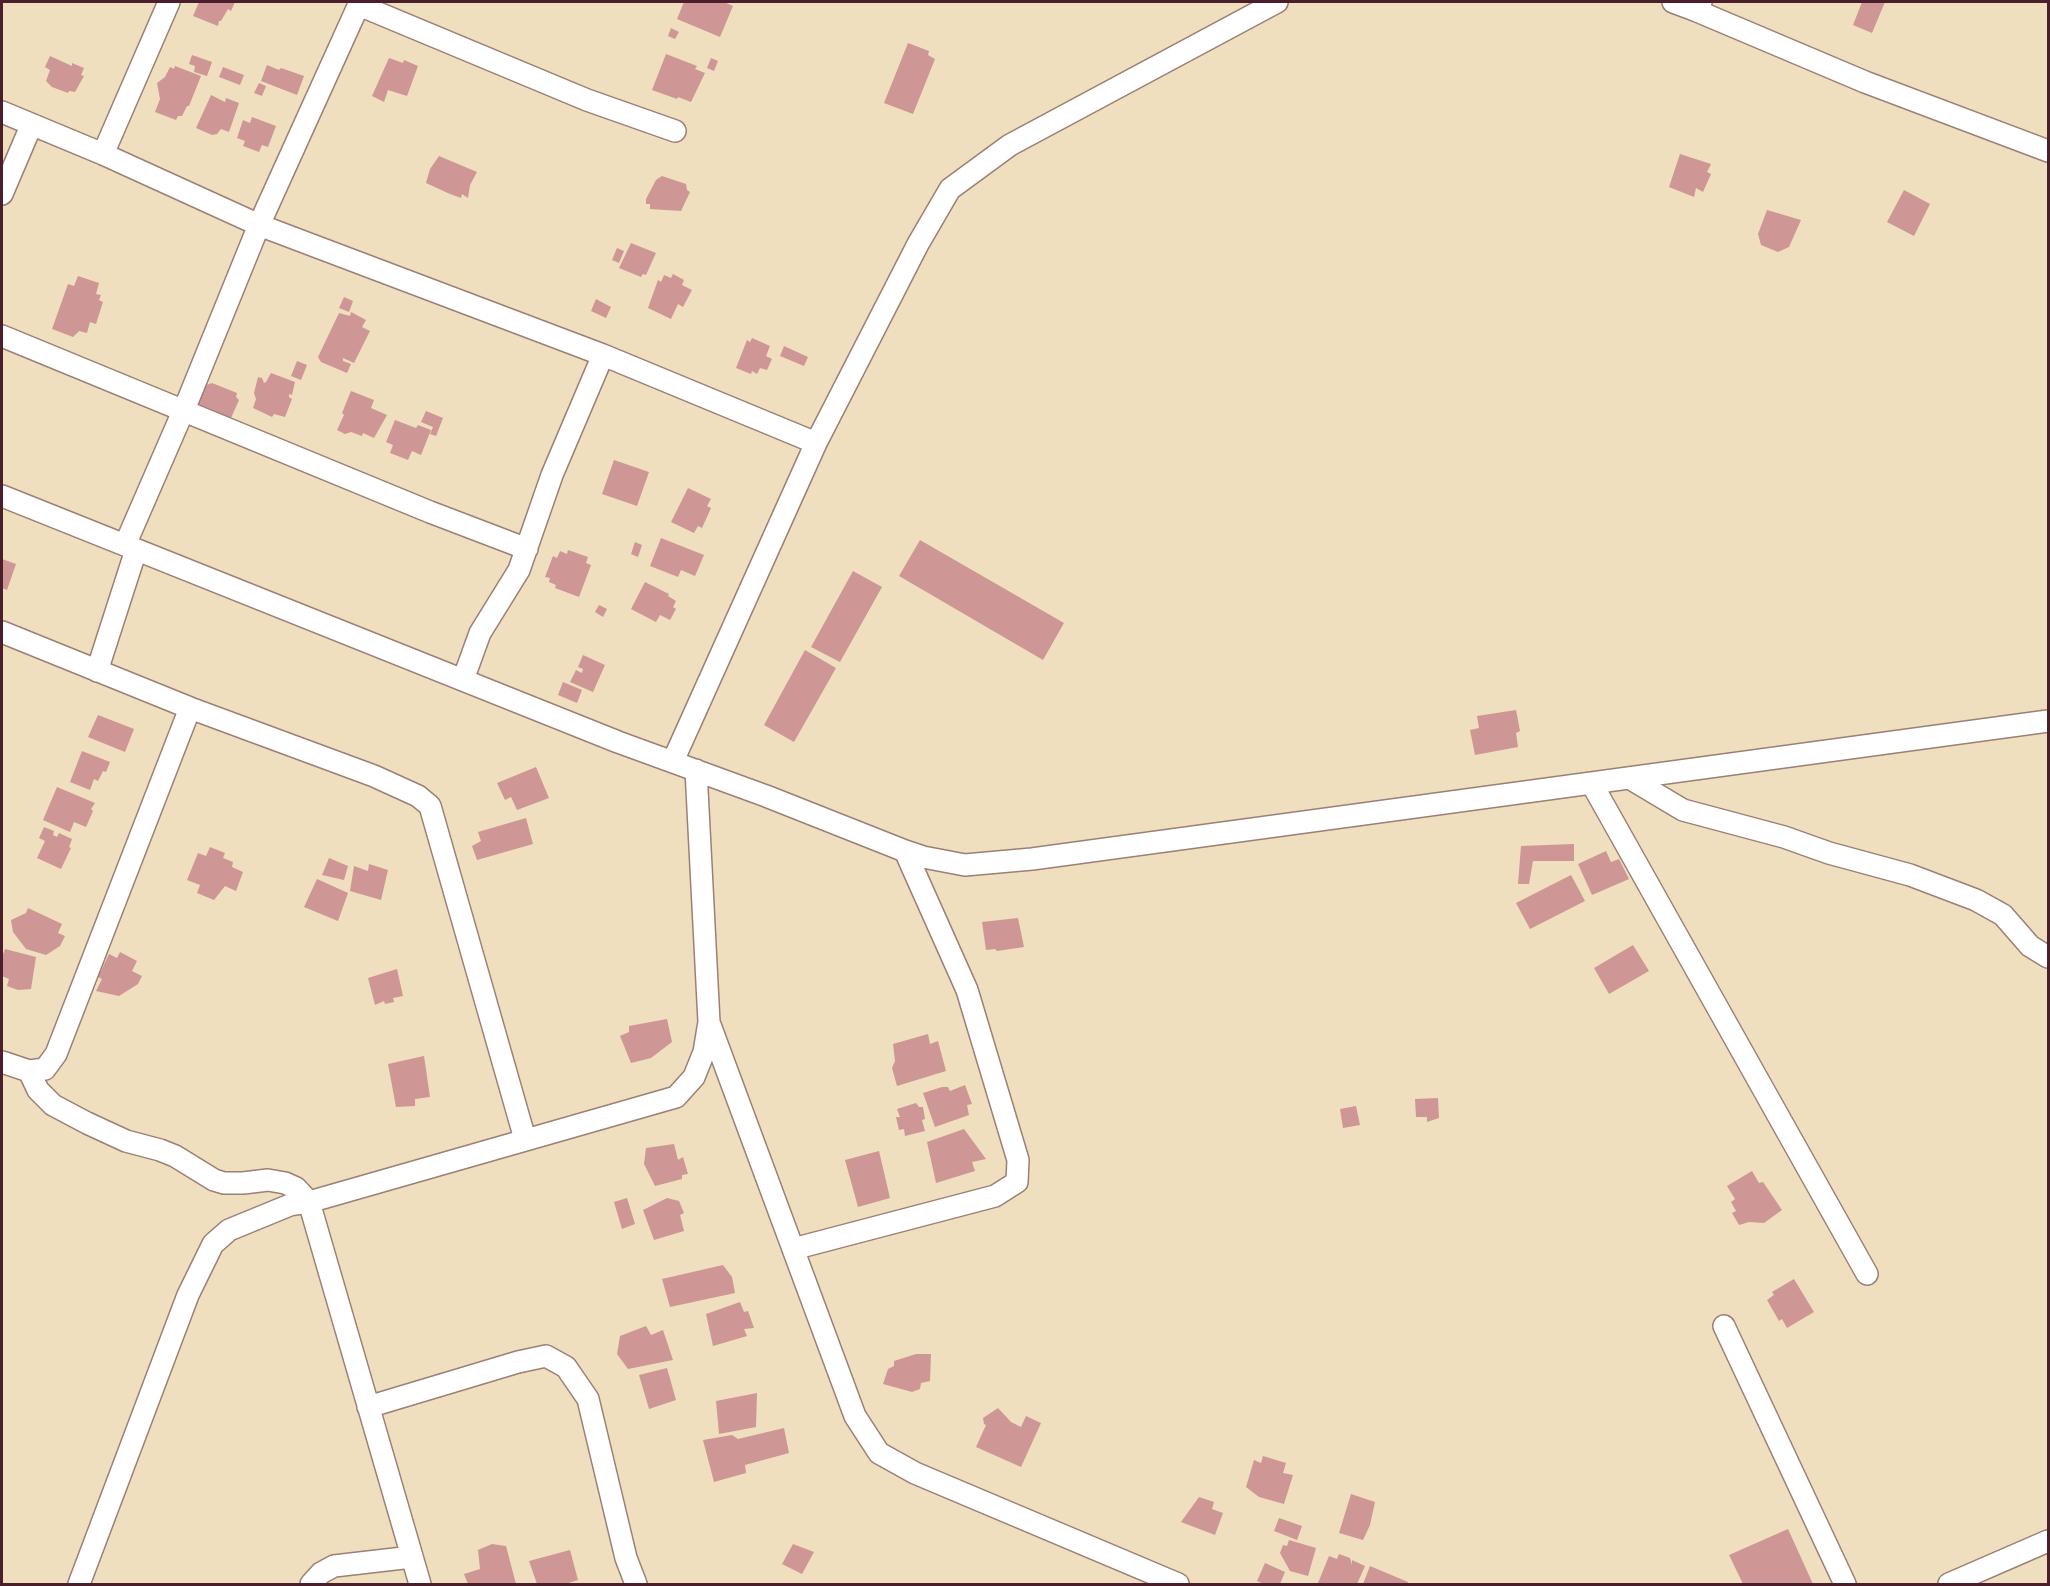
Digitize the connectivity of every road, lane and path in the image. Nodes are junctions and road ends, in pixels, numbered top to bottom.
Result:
1 (169, 2) edge
2 (1277, 2) edge
3 (1672, 2) edge
4 (359, 3) edge
5 (1699, 6) edge
6 (2, 112) edge
7 (31, 126) junction
8 (675, 131) dead end
9 (2049, 151) edge
10 (104, 154) junction
11 (2, 194) edge
12 (259, 225) junction
13 (2, 336) edge
14 (603, 355) junction
15 (184, 411) junction
16 (816, 443) junction
17 (2, 496) edge
18 (130, 548) junction
19 (527, 549) junction
20 (2, 632) edge
21 (97, 670) junction
22 (463, 680) junction
23 (190, 708) junction
24 (2049, 721) edge
25 (673, 761) junction
26 (696, 770) junction
27 (1631, 779) junction
28 (1592, 784) junction
29 (905, 851) junction
30 (2049, 957) edge
31 (709, 1022) junction
32 (2, 1062) edge
33 (28, 1071) junction
34 (525, 1139) junction
35 (309, 1202) junction
36 (793, 1249) junction
37 (1868, 1274) dead end
38 (1724, 1326) dead end
39 (368, 1407) junction
40 (2049, 1541) edge
41 (412, 1557) junction
42 (79, 1584) edge
43 (311, 1584) edge
44 (420, 1584) edge
45 (636, 1584) edge
46 (1178, 1584) edge
47 (1845, 1584) edge
48 (1949, 1584) edge

1 - 10 street
2 - 16 street
3 - 5 street
4 - 8 street
4 - 12 street
5 - 9 street
6 - 7 street
7 - 10 street
7 - 11 street
10 - 12 street
12 - 14 street
12 - 15 street
13 - 15 street
14 - 16 street
14 - 19 street
15 - 18 street
15 - 19 street
16 - 25 street
17 - 18 street
18 - 21 street
18 - 22 street
19 - 22 street
20 - 21 street
21 - 23 street
22 - 25 street
23 - 33 street
23 - 34 street
24 - 27 street
25 - 26 street
26 - 29 street
26 - 31 street
27 - 28 street
27 - 30 street
28 - 29 street
28 - 37 street
29 - 36 street
31 - 34 street
31 - 36 street
32 - 33 street
33 - 35 street
34 - 35 street
35 - 39 street
35 - 42 street
36 - 46 street
38 - 47 street
39 - 41 street
39 - 45 street
40 - 48 street
41 - 43 street
41 - 44 street

